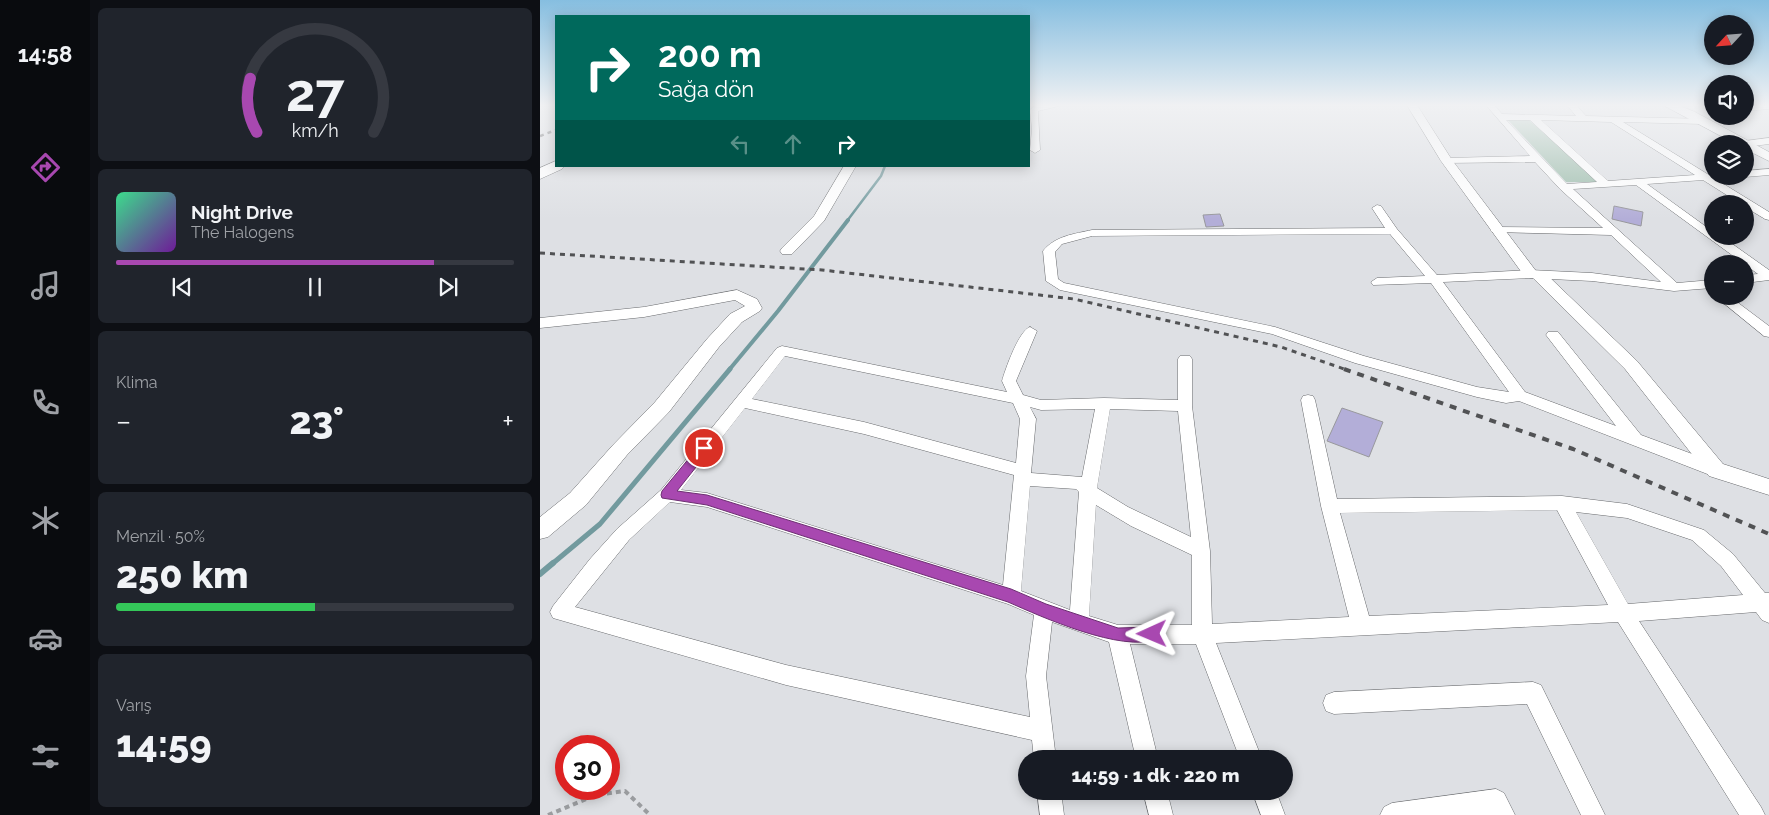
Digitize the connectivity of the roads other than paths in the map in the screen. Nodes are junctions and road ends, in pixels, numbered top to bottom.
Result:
1 (1035, 143) edge
2 (1436, 143) edge
3 (1523, 143) edge
4 (1561, 143) edge
5 (1652, 143) edge
6 (1754, 149) edge
7 (1035, 150) dead end
8 (555, 154) edge
9 (1769, 157) edge
10 (1538, 160) junction
11 (1448, 161) junction
12 (540, 162) edge
13 (555, 166) edge
14 (849, 167) edge
15 (1769, 172) edge
16 (1704, 173) edge
17 (1754, 173) edge
18 (540, 174) edge
19 (1704, 176) edge
20 (1638, 182) junction
21 (1606, 184) junction
22 (1722, 185) edge
23 (1564, 187) junction
24 (1377, 208) dead end
25 (1769, 217) edge
26 (1496, 230) junction
27 (1704, 230) edge
28 (1393, 232) junction
29 (1612, 232) junction
30 (1726, 245) edge
31 (787, 251) dead end
32 (1534, 274) junction
33 (1769, 276) edge
34 (1754, 278) edge
35 (1435, 280) junction
36 (1377, 282) dead end
37 (1704, 286) edge
38 (1674, 287) junction
39 (1733, 305) edge
40 (540, 323) edge
41 (1030, 331) dead end
42 (1769, 332) edge
43 (1553, 335) dead end
44 (1185, 359) dead end
45 (1520, 396) junction
46 (1018, 399) junction
47 (1308, 400) dead end
48 (741, 402) junction
49 (1104, 403) junction
50 (1185, 406) junction
51 (1635, 438) junction
52 (1716, 470) junction
53 (1022, 475) junction
54 (1769, 487) edge
55 (1088, 490) junction
56 (667, 495) junction
57 (1562, 503) junction
58 (1330, 506) junction
59 (540, 530) edge
60 (1201, 551) junction
61 (1011, 596) junction
62 (1766, 606) edge
63 (1044, 610) junction
64 (1624, 613) junction
65 (1079, 622) junction
66 (1361, 625) junction
67 (1202, 634) junction
68 (1118, 635) junction
69 (1334, 703) dead end
70 (1042, 731) junction
71 (1044, 750) edge
72 (1145, 750) edge
73 (1247, 750) edge
74 (1050, 800) edge
75 (1157, 800) edge
76 (1267, 800) edge
77 (1052, 815) edge
78 (1160, 815) edge
79 (1273, 815) edge
80 (1392, 815) edge
81 (1502, 815) edge
82 (1592, 815) edge
83 (1753, 815) edge

1 - 7 street
2 - 11 street
3 - 10 street
4 - 21 street
5 - 16 street
6 - 9 street
8 - 12 highway
10 - 11 street
10 - 23 street
11 - 26 street
13 - 18 highway
14 - 31 street
15 - 17 street
19 - 20 street
20 - 21 street
20 - 27 street
21 - 23 street
22 - 25 street
23 - 29 street
24 - 28 street
26 - 29 street
26 - 32 street
28 - 35 street
28 - 45 street
29 - 38 street
30 - 33 street
32 - 35 street
32 - 38 street
32 - 52 street
33 - 34 street
35 - 36 street
35 - 45 street
37 - 38 street
39 - 42 street
40 - 59 street
41 - 46 street
43 - 51 street
44 - 50 street
45 - 51 street
46 - 48 street
46 - 49 street
46 - 53 street
47 - 58 street
48 - 53 street
48 - 56 street
49 - 50 street
49 - 55 street
50 - 60 street
51 - 52 street
52 - 54 street
53 - 55 street
53 - 61 street
55 - 60 street
55 - 65 street
56 - 61 street
56 - 70 street
57 - 58 street
57 - 62 street
57 - 64 street
58 - 66 street
60 - 67 street
61 - 63 street
62 - 64 street
63 - 65 street
63 - 70 street
64 - 66 street
64 - 83 street
65 - 68 street
66 - 67 street
67 - 68 street
67 - 73 street
68 - 72 street
69 - 82 street
70 - 71 street
74 - 77 street
75 - 78 street
76 - 79 street
80 - 81 street

